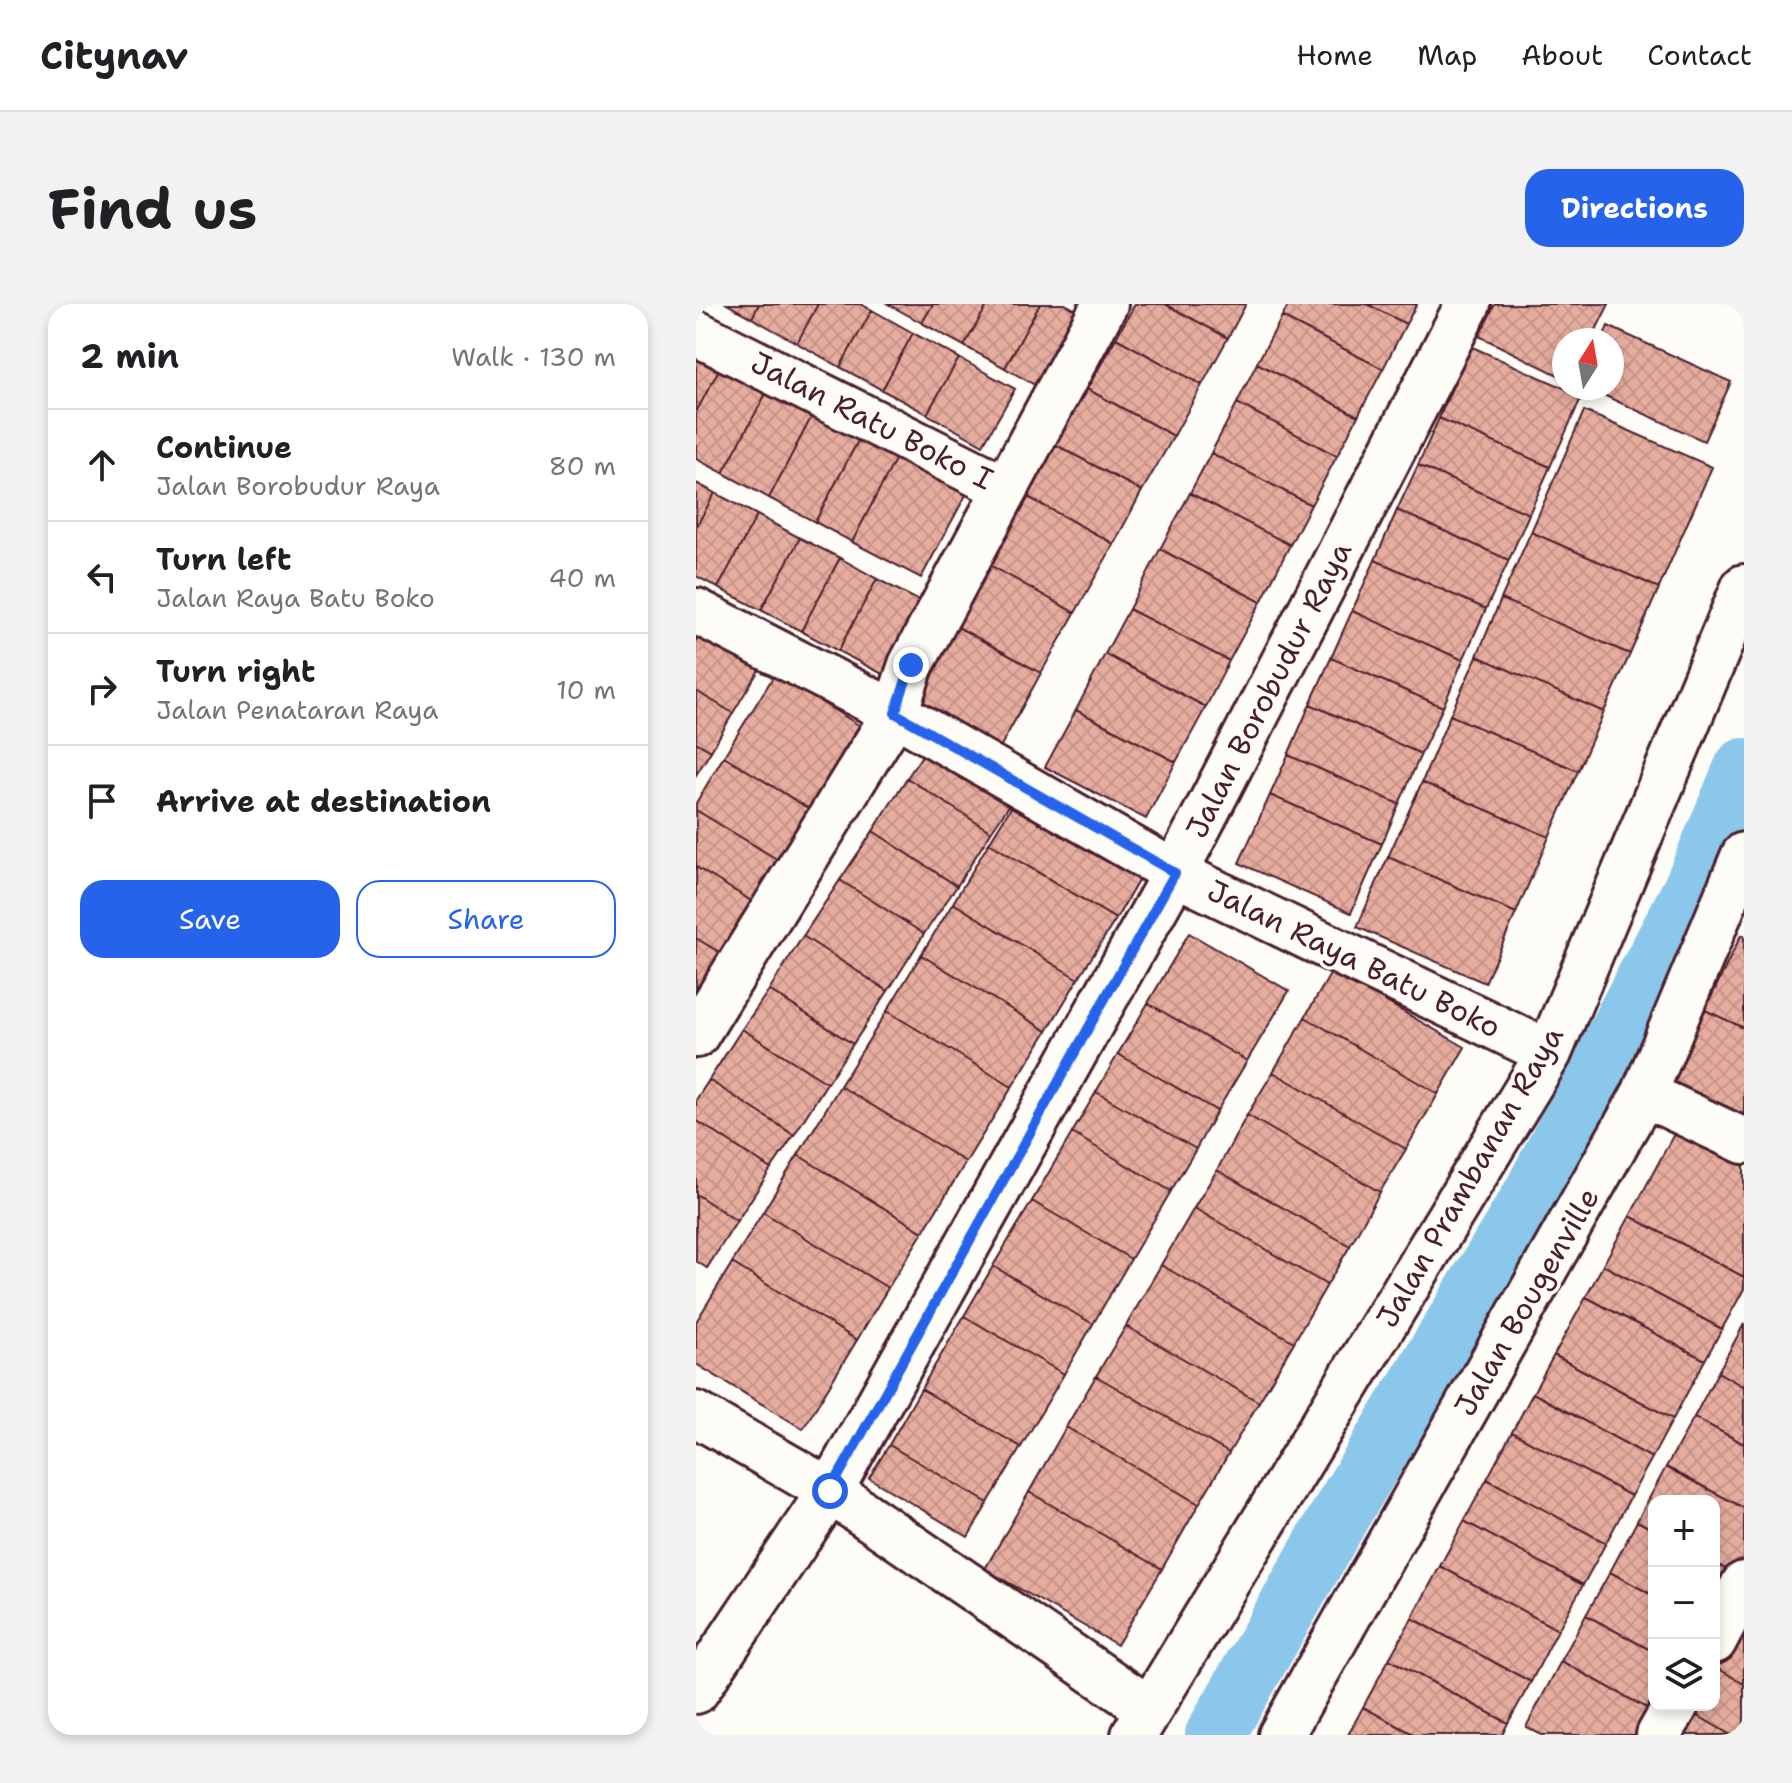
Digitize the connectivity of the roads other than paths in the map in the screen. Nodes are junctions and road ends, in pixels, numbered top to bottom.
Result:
1 (1105, 304) edge
2 (1468, 304) edge
3 (696, 333) edge
4 (1005, 488) junction
5 (1744, 587) edge
6 (696, 611) edge
7 (895, 713) junction
8 (1744, 855) edge
9 (1175, 873) junction
10 (696, 1035) edge
11 (1549, 1053) junction
12 (1644, 1094) junction
13 (1744, 1141) edge
14 (696, 1414) edge
15 (830, 1491) junction
16 (1744, 1584) edge
17 (1715, 1639) edge
18 (696, 1691) edge
19 (1673, 1711) edge
20 (1142, 1722) edge
21 (1281, 1735) edge
22 (1659, 1735) edge

1 - 4 street
2 - 9 street, Jalan Borobudur Raya
3 - 4 street, Jalan Ratu Boko I
4 - 7 street
5 - 11 street, Jalan Prambanan Raya
6 - 7 street, Jalan Raya Batu Boko
7 - 9 street, Jalan Raya Batu Boko
7 - 10 street
8 - 12 street, Jalan Bougenville
9 - 11 street, Jalan Raya Batu Boko
9 - 15 street, Jalan Borobudur Raya
11 - 20 street, Jalan Prambanan Raya
12 - 13 street
12 - 21 street, Jalan Bougenville
14 - 15 street
15 - 18 street, Jalan Borobudur Raya
15 - 20 street
16 - 17 street
19 - 22 street

